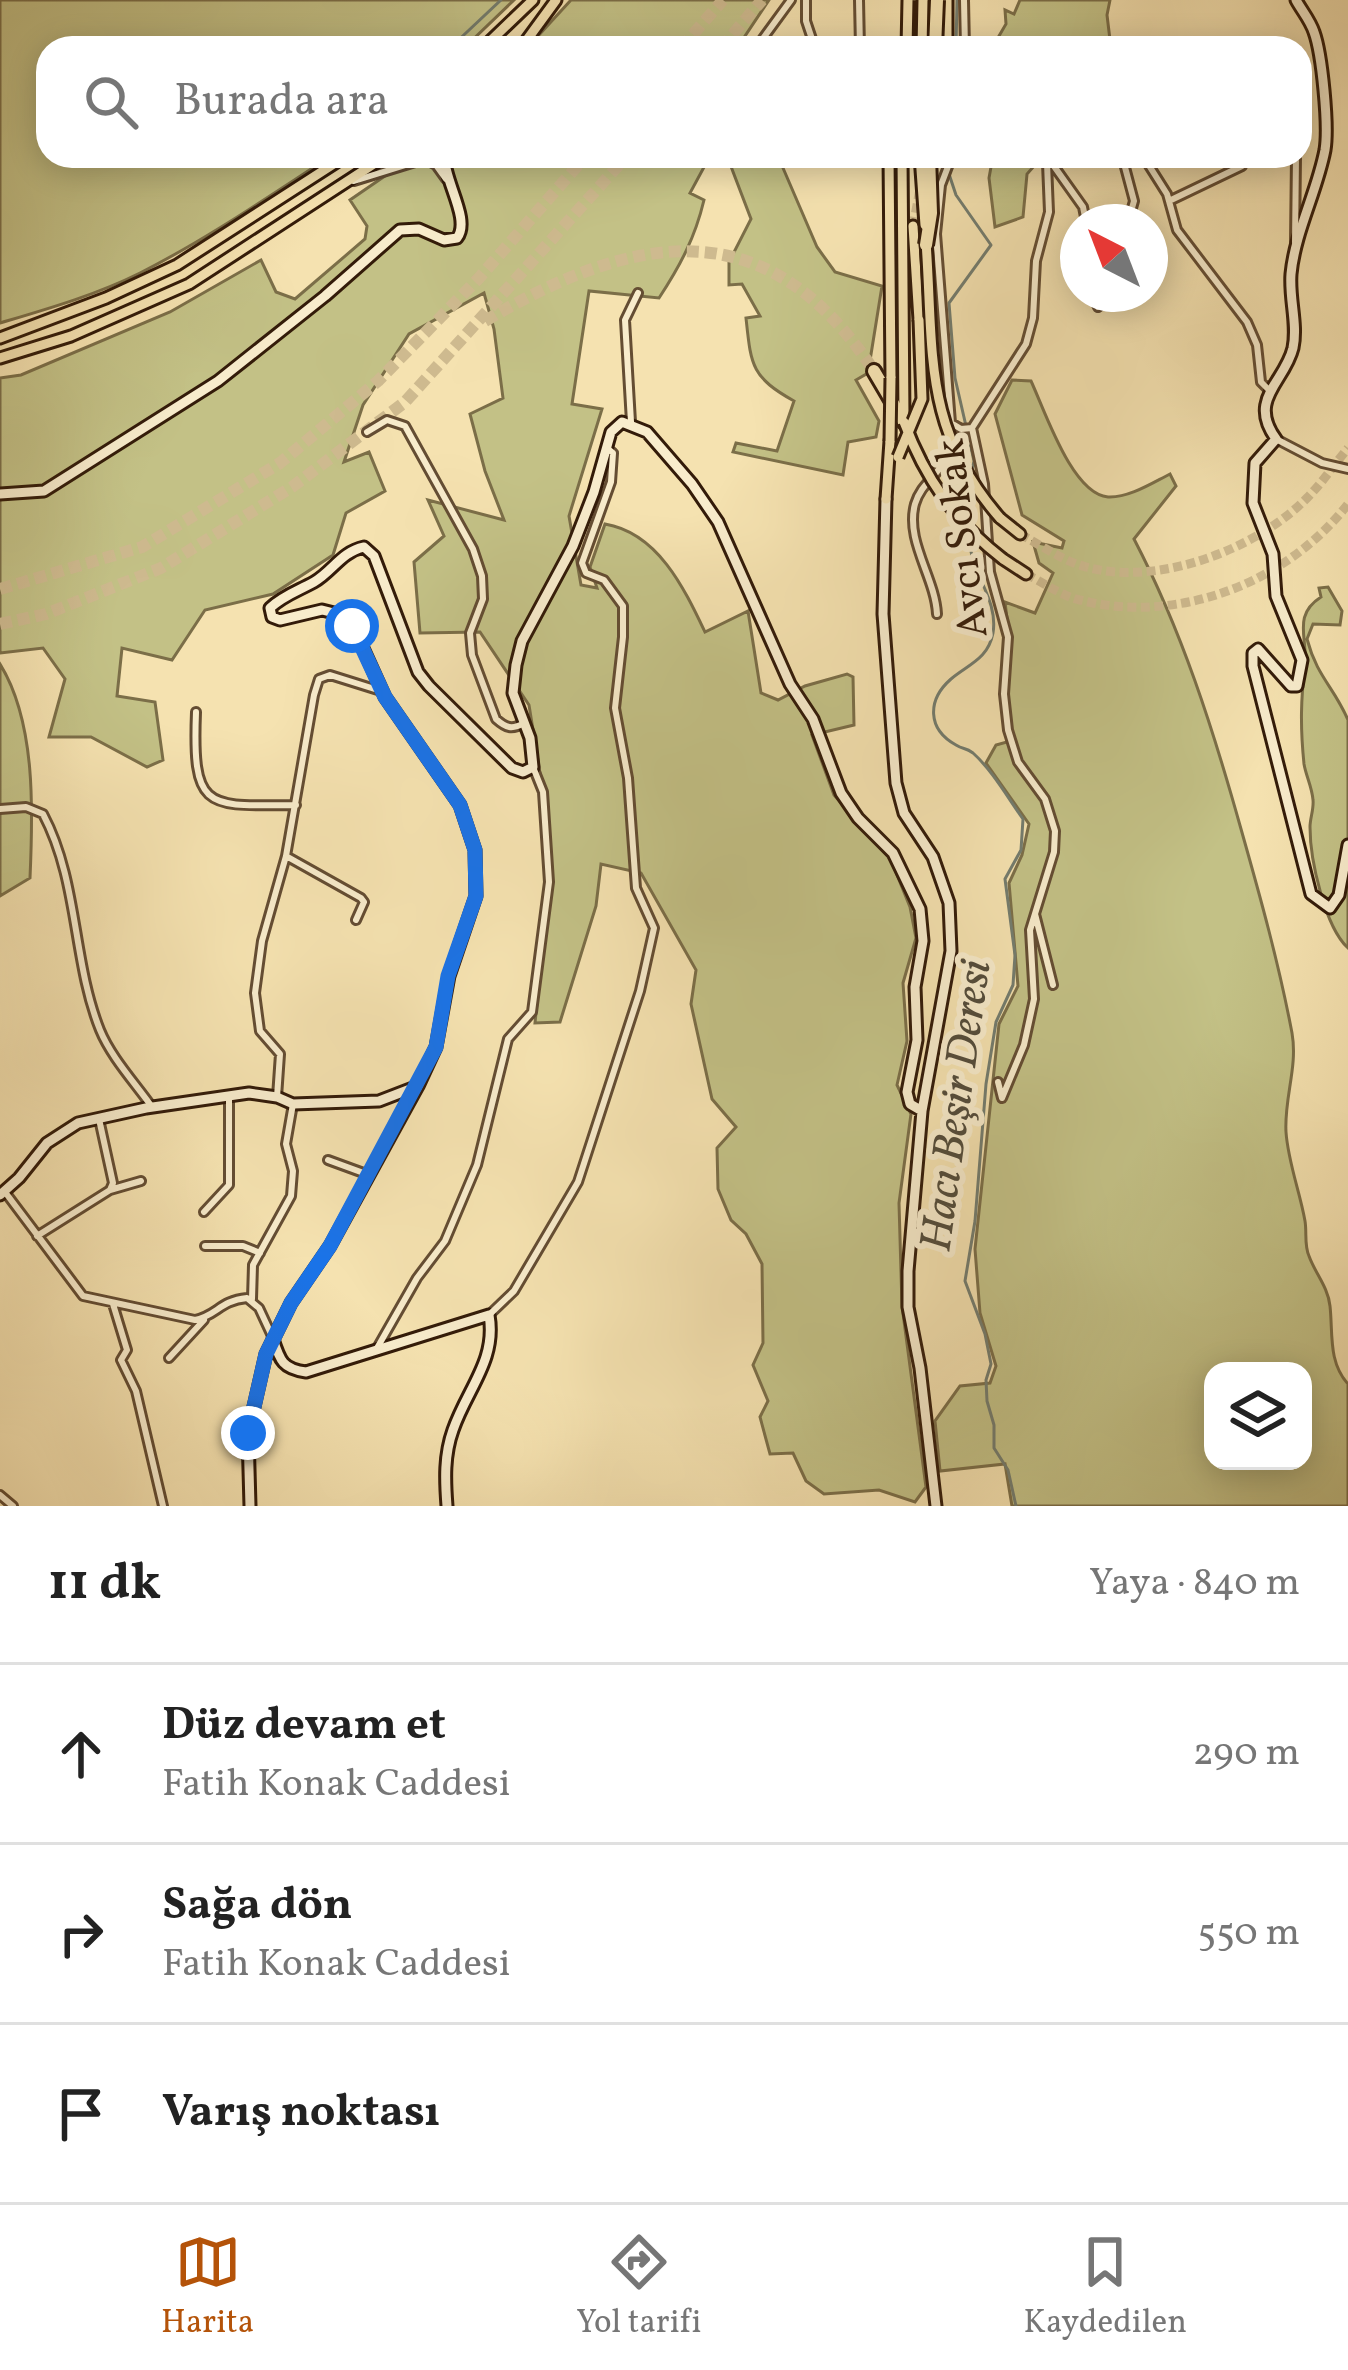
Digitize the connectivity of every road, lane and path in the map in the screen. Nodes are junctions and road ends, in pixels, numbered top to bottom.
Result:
1 (530, 0) edge
2 (560, 0) edge
3 (791, 0) edge
4 (806, 0) edge
5 (859, 0) edge
6 (908, 0) edge
7 (923, 0) edge
8 (937, 0) edge
9 (946, 0) edge
10 (964, 0) edge
11 (1296, 0) edge
12 (497, 36) edge
13 (531, 36) edge
14 (765, 36) edge
15 (811, 36) edge
16 (860, 36) edge
17 (908, 36) edge
18 (922, 36) edge
19 (942, 36) edge
20 (944, 36) edge
21 (965, 36) edge
22 (327, 168) edge
23 (367, 168) edge
24 (392, 168) edge
25 (438, 168) edge
26 (445, 168) edge
27 (886, 168) edge
28 (902, 168) edge
29 (926, 168) edge
30 (947, 168) edge
31 (1047, 168) edge
32 (1052, 168) edge
33 (1125, 168) edge
34 (1150, 168) edge
35 (1238, 168) edge
36 (1296, 168) edge
37 (446, 179) junction
38 (339, 186) junction
39 (1168, 201) junction
40 (1080, 204) edge
41 (1133, 204) edge
42 (913, 226) tunnel mouth
43 (926, 245) joint
44 (1296, 251) junction
45 (638, 293) dead end
46 (0, 338) edge
47 (0, 358) edge
48 (874, 371) tunnel mouth
49 (1268, 389) junction
50 (631, 422) junction
51 (904, 422) junction
52 (951, 423) junction
53 (972, 428) junction
54 (367, 432) dead end
55 (1276, 439) junction
56 (607, 448) junction
57 (1348, 470) edge
58 (0, 494) edge
59 (886, 499) junction
60 (1020, 534) tunnel mouth
61 (1026, 574) tunnel mouth
62 (938, 614) dead end
63 (381, 691) junction
64 (196, 712) dead end
65 (524, 723) junction
66 (532, 767) junction
67 (296, 806) junction
68 (0, 809) edge
69 (1348, 845) edge
70 (286, 856) junction
71 (1034, 910) junction
72 (356, 920) dead end
73 (1053, 985) dead end
74 (998, 1082) dead end
75 (418, 1086) junction
76 (229, 1095) junction
77 (277, 1097) junction
78 (293, 1104) junction
79 (152, 1108) junction
80 (922, 1111) junction
81 (99, 1118) junction
82 (328, 1160) dead end
83 (369, 1175) junction
84 (141, 1181) dead end
85 (110, 1190) junction
86 (2, 1193) edge
87 (204, 1212) dead end
88 (37, 1236) junction
89 (205, 1246) dead end
90 (260, 1253) junction
91 (252, 1299) junction
92 (113, 1304) junction
93 (489, 1315) junction
94 (207, 1317) junction
95 (274, 1340) junction
96 (376, 1350) junction
97 (169, 1358) dead end
98 (0, 1495) edge
99 (13, 1506) edge
100 (163, 1506) edge
101 (250, 1506) edge
102 (447, 1506) edge
103 (936, 1506) edge

1 - 12 main road
2 - 13 main road
3 - 14 street
4 - 15 street
5 - 16 street
6 - 17 main road, bridge
7 - 18 main road, bridge
8 - 19 highway, bridge
9 - 20 main road
10 - 21 street
11 - 44 main road
22 - 46 main road
23 - 38 main road
24 - 38 street
25 - 37 street
26 - 37 main road
27 - 59 main road, bridge
28 - 51 main road
29 - 43 highway, bridge
30 - 52 street
31 - 53 street, Avcı Sokak
32 - 40 street, Avcı Sokak
33 - 41 street
34 - 39 street
35 - 39 street
36 - 44 street
37 - 58 main road
38 - 47 main road
39 - 49 street
42 - 59 main road, bridge
43 - 60 main road, bridge
44 - 49 main road
45 - 50 street
48 - 51 highway
49 - 55 main road
50 - 56 main road
50 - 80 main road
51 - 61 main road, bridge
52 - 53 street
52 - 62 street
53 - 71 street, Avcı Sokak
54 - 65 street
55 - 57 street
55 - 69 main road
56 - 65 main road
56 - 93 street
59 - 80 main road
63 - 66 main road
63 - 67 street
63 - 75 main road
64 - 67 street
65 - 66 main road
66 - 96 street
67 - 70 street
68 - 79 street
70 - 72 street
70 - 77 street
71 - 73 street
71 - 74 street, Avcı Sokak
75 - 78 main road
75 - 83 main road
76 - 77 main road
76 - 79 main road
76 - 87 street
77 - 78 main road
78 - 90 street
79 - 81 main road
80 - 103 main road
81 - 85 street
81 - 86 main road
82 - 83 street
83 - 95 main road
84 - 85 street
85 - 88 street
86 - 88 street
88 - 92 street
89 - 90 street
90 - 91 street
91 - 94 street
91 - 95 street
92 - 94 street
92 - 100 street
93 - 96 main road
93 - 102 main road
94 - 97 street
95 - 96 main road
95 - 101 main road
98 - 99 street

